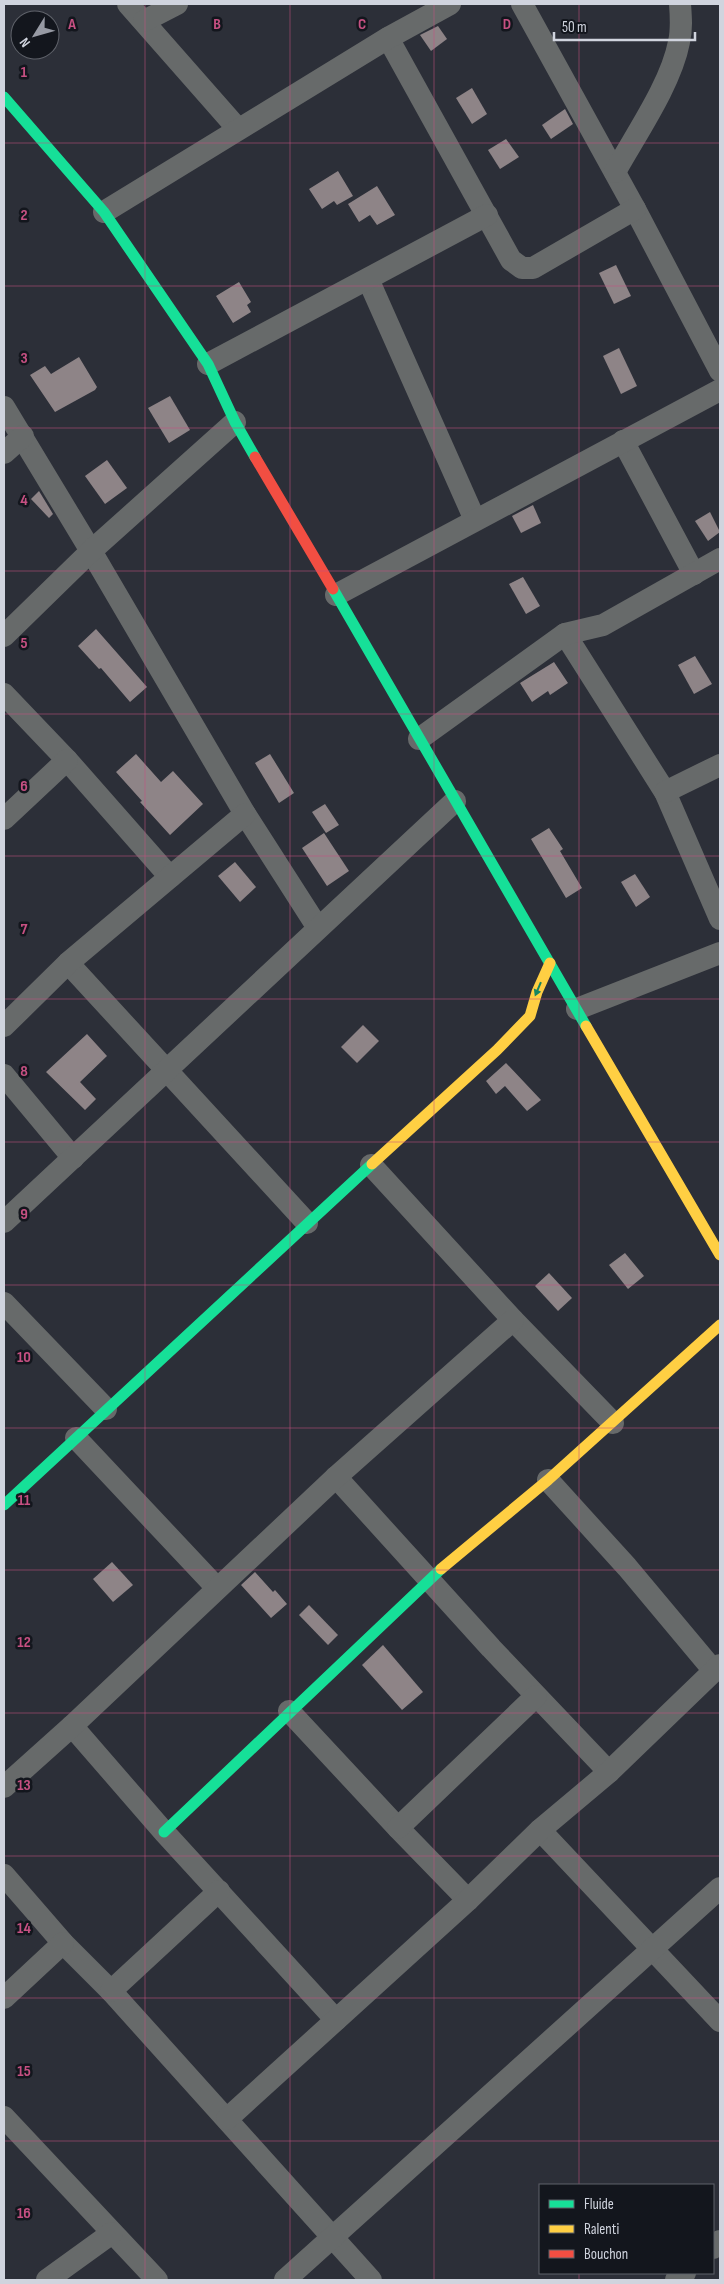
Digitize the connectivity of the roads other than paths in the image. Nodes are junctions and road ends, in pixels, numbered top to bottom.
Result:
1 (128, 4) edge
2 (176, 4) edge
3 (450, 4) edge
4 (522, 4) edge
5 (680, 4) edge
6 (144, 21) junction
7 (388, 38) junction
8 (4, 97) edge
9 (238, 129) junction
10 (615, 172) junction
11 (635, 209) junction
12 (104, 212) junction
13 (488, 215) junction
14 (368, 279) junction
15 (208, 364) junction
16 (720, 371) edge
17 (720, 390) edge
18 (4, 407) edge
19 (235, 422) junction
20 (23, 436) junction
21 (623, 440) junction
22 (4, 453) edge
23 (475, 520) junction
24 (91, 551) junction
25 (720, 559) edge
26 (694, 574) junction
27 (336, 595) junction
28 (565, 634) junction
29 (4, 636) edge
30 (4, 694) edge
31 (419, 739) junction
32 (66, 760) junction
33 (720, 765) edge
34 (665, 792) junction
35 (455, 800) junction
36 (245, 814) junction
37 (4, 819) edge
38 (170, 877) junction
39 (720, 919) edge
40 (318, 928) junction
41 (720, 953) edge
42 (68, 963) junction
43 (550, 963) junction
44 (546, 1014) dead end
45 (530, 1016) junction
46 (577, 1017) junction
47 (4, 1026) edge
48 (166, 1070) junction
49 (4, 1075) edge
50 (73, 1158) junction
51 (371, 1165) junction
52 (4, 1222) edge
53 (307, 1223) junction
54 (720, 1254) edge
55 (4, 1303) edge
56 (513, 1320) junction
57 (720, 1326) edge
58 (106, 1410) junction
59 (613, 1423) junction
60 (76, 1438) junction
61 (336, 1477) junction
62 (548, 1480) junction
63 (4, 1505) edge
64 (428, 1580) junction
65 (217, 1588) junction
66 (717, 1668) edge
67 (536, 1696) junction
68 (289, 1712) junction
69 (72, 1726) junction
70 (609, 1772) junction
71 (4, 1786) edge
72 (398, 1828) junction
73 (540, 1830) junction
74 (164, 1832) junction
75 (4, 1875) edge
76 (720, 1888) edge
77 (219, 1891) junction
78 (468, 1900) junction
79 (63, 1943) junction
80 (653, 1948) junction
81 (111, 1991) junction
82 (4, 1998) edge
83 (336, 2020) junction
84 (720, 2021) edge
85 (4, 2117) edge
86 (227, 2119) junction
87 (112, 2233) junction
88 (333, 2237) junction
89 (47, 2280) edge
90 (157, 2280) edge
91 (285, 2280) edge
92 (371, 2280) edge

1 - 6 street
2 - 6 street
3 - 7 street
4 - 10 street
5 - 10 street
6 - 9 street
7 - 9 street
7 - 13 street
8 - 12 street
9 - 12 street
10 - 11 street
11 - 13 street
11 - 16 street
12 - 15 street
13 - 14 street
14 - 15 street
14 - 23 street
15 - 19 street
17 - 21 street
18 - 20 street
19 - 24 street
19 - 27 street
20 - 22 street
20 - 24 street
21 - 23 street
21 - 26 street
23 - 27 street
24 - 29 street
24 - 36 street
25 - 26 street
26 - 28 street
27 - 31 street
28 - 31 street
28 - 34 street
30 - 32 street
31 - 35 street
32 - 37 street
32 - 38 street
33 - 34 street
34 - 39 street
35 - 40 street
35 - 43 street
36 - 38 street
36 - 40 street
38 - 42 street
40 - 48 street
41 - 46 street
42 - 47 street
42 - 48 street
43 -> 45 street
43 - 46 street
44 - 45 street
45 - 51 street
46 - 54 street
48 - 50 street
48 - 53 street
49 - 50 street
50 - 52 street
51 - 53 street
51 - 56 street
53 - 58 street
55 - 58 street
56 - 59 street
56 - 61 street
57 - 59 street
58 - 60 street
59 - 62 street
60 - 63 street
60 - 65 street
61 - 64 street
61 - 65 street
62 - 64 street
62 - 66 street
64 - 67 street
64 - 68 street
65 - 69 street
66 - 70 street
67 - 70 street
67 - 72 street
68 - 72 street
68 - 74 street
69 - 71 street
69 - 74 street
70 - 73 street
72 - 78 street
73 - 78 street
73 - 80 street
74 - 77 street
75 - 79 street
76 - 80 street
77 - 81 street
77 - 83 street
78 - 83 street
79 - 81 street
79 - 82 street
80 - 84 street
80 - 88 street
81 - 86 street
83 - 86 street
85 - 87 street
86 - 88 street
87 - 89 street
87 - 90 street
88 - 91 street
88 - 92 street

